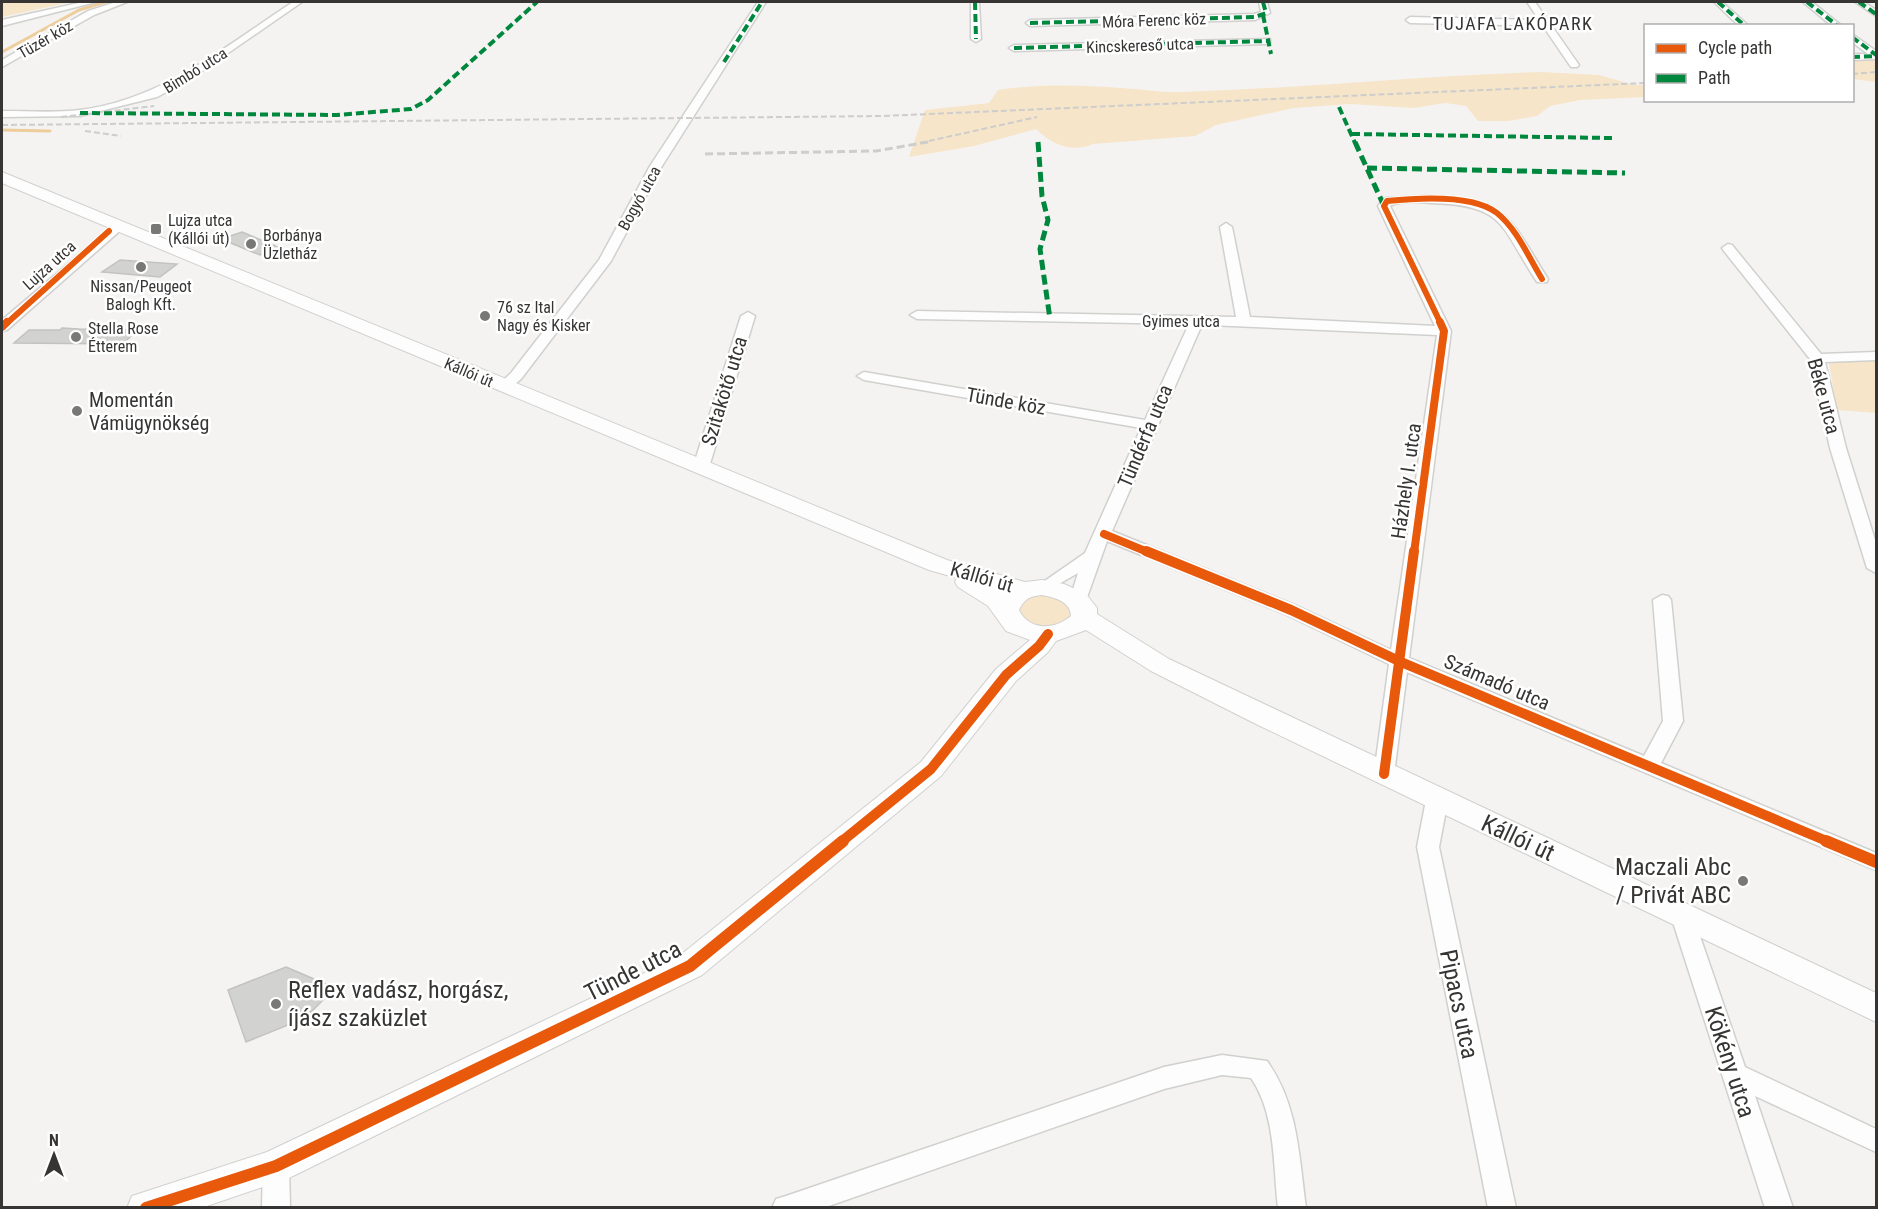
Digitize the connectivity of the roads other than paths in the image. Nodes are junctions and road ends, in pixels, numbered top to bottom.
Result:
1 (92, 2) edge
2 (123, 2) edge
3 (298, 2) edge
4 (762, 2) edge
5 (975, 2) edge
6 (1263, 2) edge
7 (1531, 2) edge
8 (1718, 2) edge
9 (1807, 2) edge
10 (1859, 2) edge
11 (1404, 9) dead end
12 (1876, 14) edge
13 (1263, 15) junction
14 (1410, 20) junction
15 (2, 23) edge
16 (1029, 23) dead end
17 (1545, 23) junction
18 (1743, 24) edge
19 (1835, 24) edge
20 (1416, 33) dead end
21 (976, 39) dead end
22 (1854, 39) edge
23 (1268, 41) junction
24 (1014, 48) dead end
25 (1271, 54) dead end
26 (1876, 56) edge
27 (1854, 57) edge
28 (2, 64) edge
29 (1574, 65) dead end
30 (2, 114) edge
31 (2, 177) edge
32 (118, 226) junction
33 (1226, 227) dead end
34 (1728, 248) dead end
35 (1542, 279) dead end
36 (917, 315) dead end
37 (748, 316) dead end
38 (1244, 321) junction
39 (1204, 322) junction
40 (2, 327) edge
41 (1444, 331) junction
42 (1876, 356) edge
43 (1817, 358) junction
44 (864, 376) dead end
45 (504, 386) junction
46 (1149, 425) junction
47 (700, 467) junction
48 (1104, 534) junction
49 (1092, 556) junction
50 (938, 565) junction
51 (1876, 568) edge
52 (1035, 589) junction
53 (1662, 600) dead end
54 (1011, 618) junction
55 (1068, 620) junction
56 (1401, 662) junction
57 (1006, 675) junction
58 (1649, 766) junction
59 (1384, 774) junction
60 (1437, 800) junction
61 (1876, 862) edge
62 (1682, 916) junction
63 (1876, 1008) edge
64 (1734, 1074) junction
65 (1876, 1141) edge
66 (276, 1166) junction
67 (146, 1208) edge
68 (276, 1208) edge
69 (786, 1208) edge
70 (1292, 1208) edge
71 (1503, 1208) edge
72 (1779, 1208) edge

1 - 15 street
2 - 28 street, Tüzér köz
3 - 30 street, Bimbó utca
4 - 45 street, Bogyó utca
5 - 21 street
6 - 13 street
7 - 17 street
8 - 18 street
9 - 19 street
10 - 12 street
11 - 14 street
13 - 16 street, Móra Ferenc köz
13 - 23 street
14 - 17 street
14 - 20 street
17 - 29 street
22 - 26 street
23 - 24 street, Kincskereső utca
23 - 25 street
26 - 27 street
31 - 32 main road, Kállói út
32 - 40 street, Lujza utca
32 - 45 main road, Kállói út
33 - 38 street
34 - 43 street, Béke utca
35 - 41 street
36 - 39 street, Gyimes utca
37 - 47 street, Szitakötő utca
38 - 39 street, Gyimes utca
38 - 41 street, Gyimes utca
39 - 46 street, Tündérfa utca
41 - 56 street, Házhely I. utca
42 - 43 street
43 - 51 street, Béke utca
44 - 46 street, Tünde köz
45 - 47 main road, Kállói út
46 - 48 street, Tündérfa utca
47 - 50 main road, Kállói út
48 - 49 street, Tündérfa utca
48 - 56 street, Számadó utca
49 - 52 street, Tündérfa utca
49 - 55 street, Tündérfa utca
50 - 52 main road, Kállói út
50 - 54 main road, Kállói út
52 - 54 main road, Kállói út
52 - 55 main road, Kállói út
53 - 58 street
54 - 55 main road, Kállói út
54 - 57 main road, Tünde utca
55 - 57 main road, Tünde utca
55 - 59 main road, Kállói út
56 - 58 street, Számadó utca
56 - 59 street, Házhely I. utca
57 - 66 main road, Tünde utca
58 - 61 street, Számadó utca
59 - 60 main road, Kállói út
60 - 62 main road, Kállói út
60 - 71 street, Pipacs utca
62 - 63 main road, Kállói út
62 - 64 street, Kökény utca
64 - 65 street
64 - 72 street, Kökény utca
66 - 67 main road, Tünde utca
66 - 68 street
69 - 70 street

